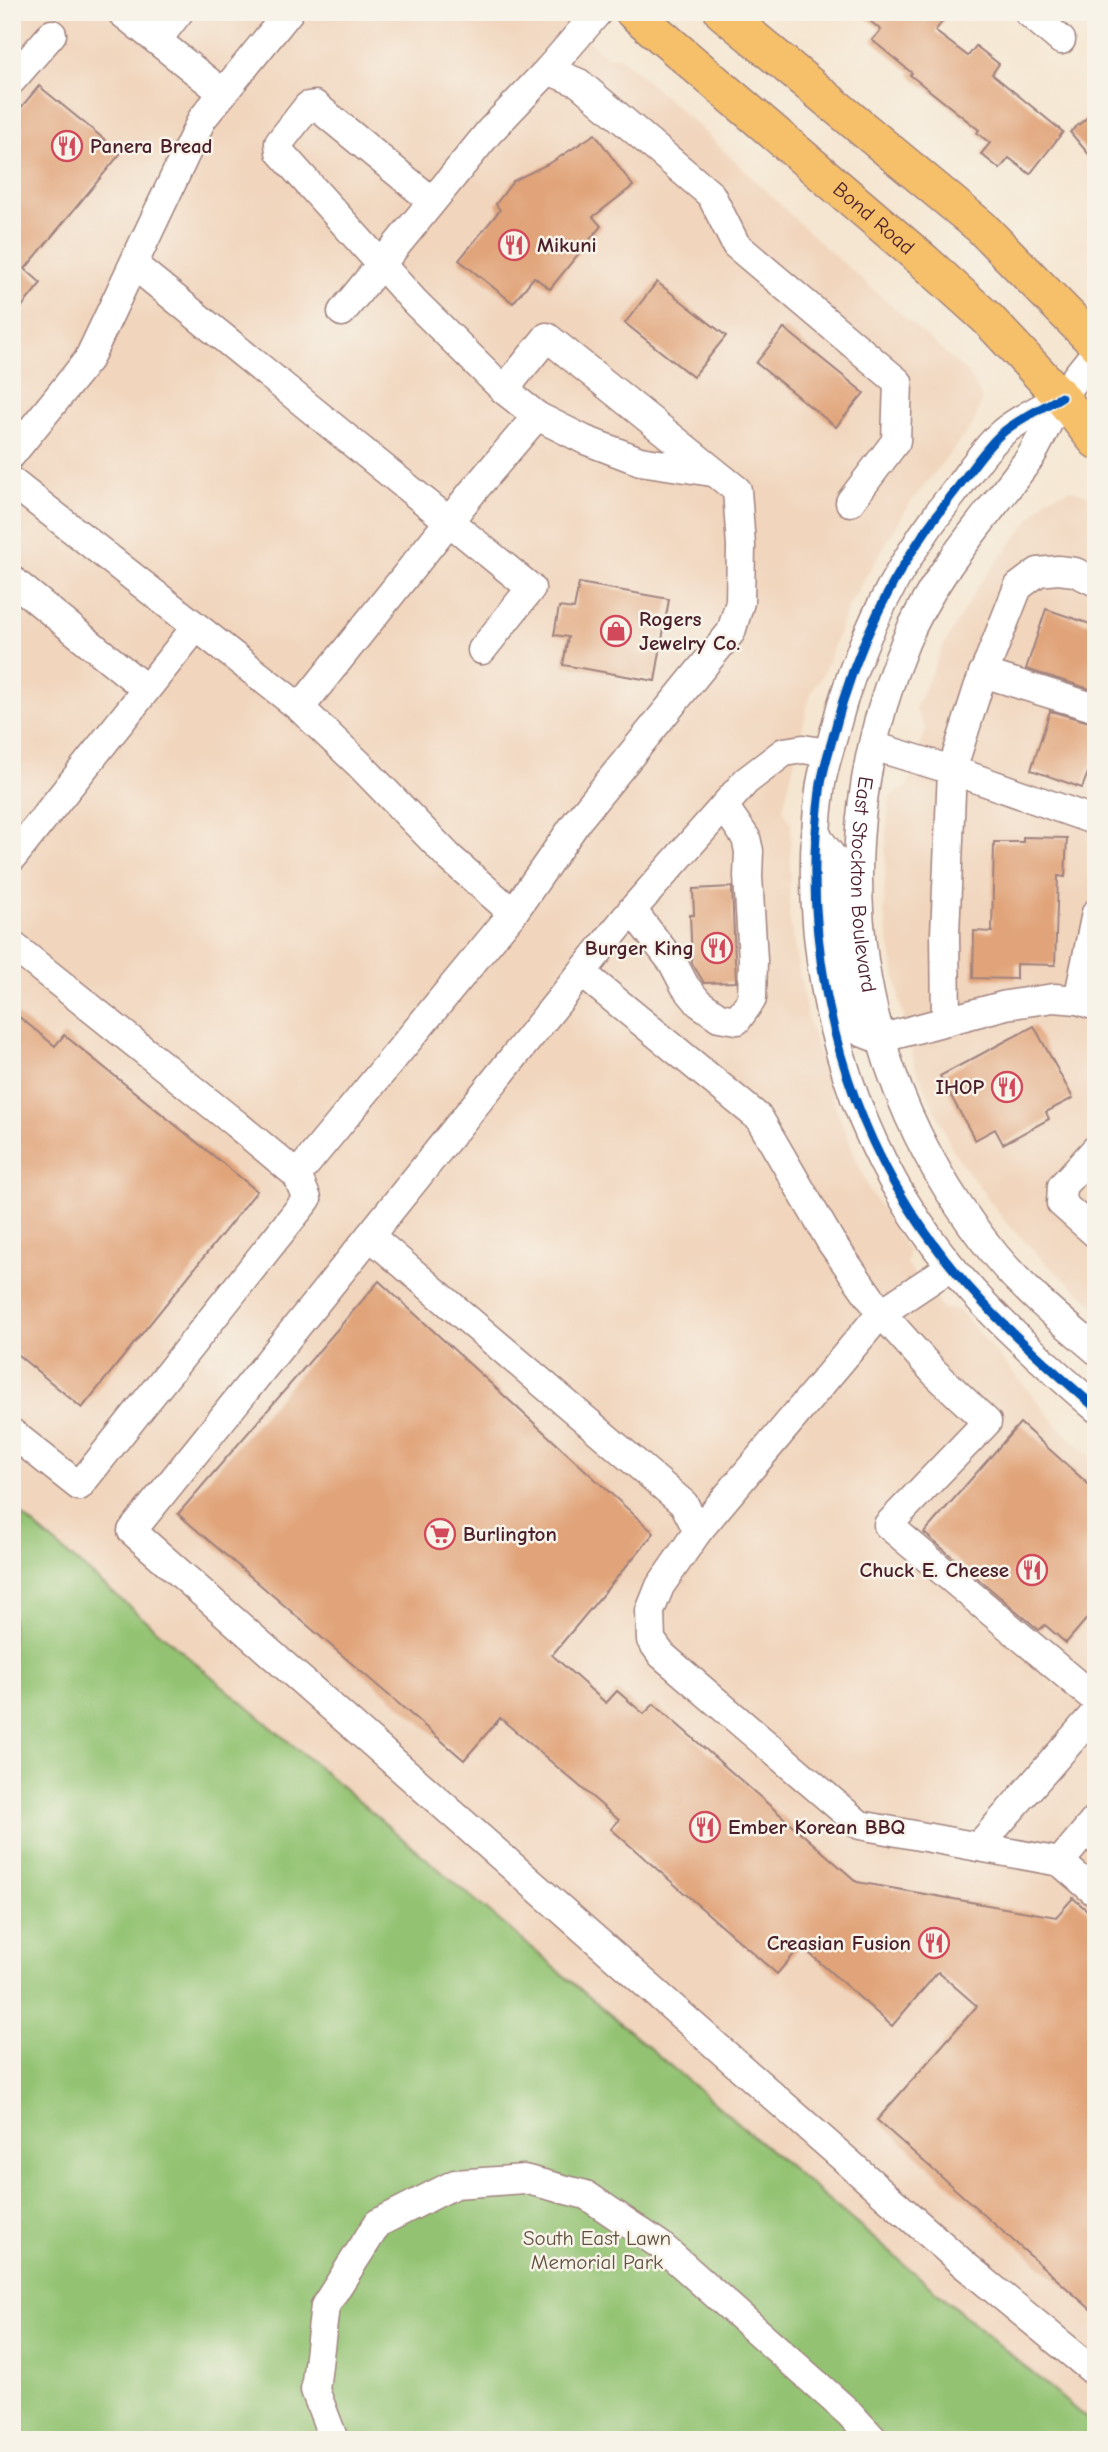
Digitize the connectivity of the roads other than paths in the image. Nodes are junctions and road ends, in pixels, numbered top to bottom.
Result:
1 (121, 12) edge
2 (179, 12) edge
3 (289, 12) edge
4 (598, 12) edge
5 (633, 12) edge
6 (722, 12) edge
7 (1028, 12) edge
8 (52, 34) dead end
9 (157, 40) junction
10 (1062, 40) dead end
11 (548, 70) junction
12 (12, 80) edge
13 (223, 93) junction
14 (432, 201) junction
15 (381, 263) junction
16 (134, 265) junction
17 (342, 312) dead end
18 (1096, 344) edge
19 (1096, 352) edge
20 (504, 390) junction
21 (1061, 397) junction
22 (537, 416) junction
23 (1096, 441) edge
24 (12, 454) edge
25 (715, 472) junction
26 (12, 482) edge
27 (849, 502) dead end
28 (450, 521) junction
29 (12, 580) edge
30 (1096, 582) edge
31 (196, 627) junction
32 (482, 650) dead end
33 (983, 673) junction
34 (146, 689) junction
35 (300, 708) junction
36 (1096, 708) edge
37 (873, 746) junction
38 (828, 753) junction
39 (952, 770) junction
40 (724, 806) junction
41 (1096, 821) edge
42 (816, 834) junction
43 (12, 858) edge
44 (632, 910) junction
45 (513, 913) junction
46 (1096, 913) edge
47 (12, 944) edge
48 (582, 973) junction
49 (1087, 1003) edge
50 (946, 1021) junction
51 (880, 1039) junction
52 (1096, 1149) edge
53 (297, 1175) junction
54 (1096, 1234) edge
55 (370, 1236) junction
56 (950, 1267) junction
57 (881, 1313) junction
58 (1096, 1350) edge
59 (1096, 1408) edge
60 (12, 1433) edge
61 (698, 1531) junction
62 (1096, 1700) edge
63 (1096, 1712) edge
64 (1096, 1819) edge
65 (978, 1847) junction
66 (1060, 1862) junction
67 (1096, 1893) edge
68 (1096, 2374) edge
69 (334, 2440) edge
70 (874, 2440) edge

1 - 9 street
2 - 9 street
3 - 13 street
4 - 11 street
5 - 21 main road, Bond Road
6 - 18 main road
7 - 10 street
8 - 12 street
9 - 13 street
11 - 14 street
11 - 27 street
13 - 16 street
14 - 15 street
14 - 15 street
15 - 17 street
15 - 20 street
16 - 24 street
16 - 28 street
19 - 21 street, East Stockton Boulevard
20 - 22 street
20 - 25 street
21 - 23 main road, Bond Road
21 - 37 street, East Stockton Boulevard
21 - 38 street, East Stockton Boulevard
22 - 25 street
22 - 28 street
25 - 45 street
26 - 31 street
28 - 32 street
28 - 35 street
29 - 34 street
30 - 33 street
31 - 34 street
31 - 35 street
33 - 36 street
33 - 39 street
34 - 43 street
35 - 45 street
37 - 39 street
37 - 51 street, East Stockton Boulevard
38 - 40 street
38 - 42 street, East Stockton Boulevard
39 - 41 street
39 - 50 street
40 - 44 street
40 - 44 street
42 - 51 street
42 - 56 street, East Stockton Boulevard
44 - 48 street
45 - 53 street
46 - 49 street
47 - 53 street
48 - 55 street
48 - 57 street
49 - 50 street
50 - 51 street
51 - 58 street, East Stockton Boulevard
52 - 54 street
53 - 60 street
55 - 61 street
55 - 68 street
56 - 57 street
56 - 59 street, East Stockton Boulevard
57 - 61 street
57 - 62 street
61 - 65 street
63 - 65 street
64 - 66 street
65 - 66 street
66 - 67 street
69 - 70 street

